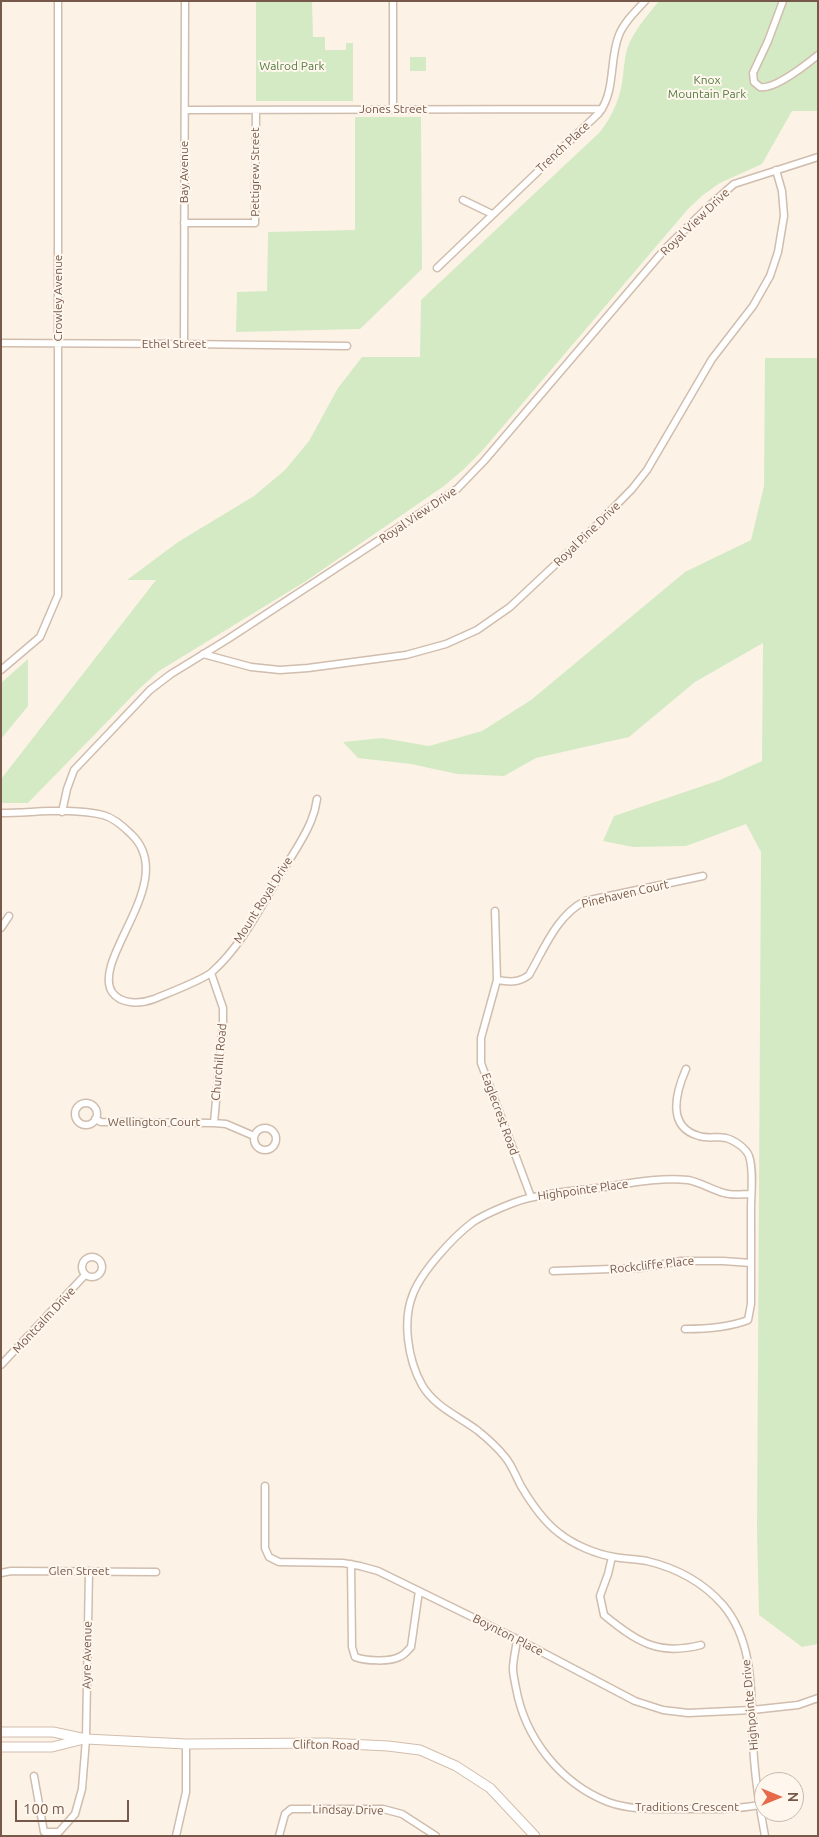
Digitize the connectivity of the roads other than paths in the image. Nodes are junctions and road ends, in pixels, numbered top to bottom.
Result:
1 (58, 1) edge
2 (185, 1) edge
3 (393, 1) edge
4 (645, 1) edge
5 (783, 1) edge
6 (818, 55) edge
7 (394, 109) junction
8 (185, 110) junction
9 (256, 110) junction
10 (602, 110) junction
11 (818, 158) edge
12 (776, 170) junction
13 (463, 200) dead end
14 (492, 214) junction
15 (184, 223) junction
16 (437, 268) dead end
17 (58, 343) junction
18 (1, 344) edge
19 (184, 344) junction
20 (347, 346) dead end
21 (203, 654) junction
22 (1, 670) edge
23 (318, 799) dead end
24 (62, 812) junction
25 (1, 813) edge
26 (703, 876) dead end
27 (495, 911) dead end
28 (9, 916) dead end
29 (1, 928) edge
30 (211, 973) junction
31 (497, 980) junction
32 (686, 1069) dead end
33 (96, 1119) dead end
34 (214, 1123) junction
35 (254, 1136) dead end
36 (751, 1194) junction
37 (531, 1197) junction
38 (751, 1263) junction
39 (553, 1271) dead end
40 (85, 1275) dead end
41 (685, 1329) dead end
42 (1, 1365) edge
43 (492, 1443) joint
44 (265, 1486) dead end
45 (612, 1557) junction
46 (351, 1564) junction
47 (89, 1571) junction
48 (156, 1572) dead end
49 (1, 1573) edge
50 (420, 1591) junction
51 (517, 1639) junction
52 (701, 1645) dead end
53 (818, 1698) edge
54 (752, 1710) junction
55 (1, 1732) edge
56 (86, 1739) junction
57 (186, 1744) junction
58 (1, 1747) edge
59 (756, 1772) edge
60 (34, 1776) dead end
61 (754, 1806) edge
62 (763, 1822) edge
63 (176, 1836) edge
64 (279, 1836) edge
65 (436, 1836) edge
66 (535, 1836) edge
67 (765, 1836) edge

1 - 17 street, Crowley Avenue
2 - 8 street, Bay Avenue
3 - 7 street
4 - 10 street, Trench Place
5 - 6 street
7 - 9 street, Jones Street
7 - 10 street, Jones Street
8 - 9 street, Jones Street
8 - 15 street, Bay Avenue
9 - 15 street, Pettigrew Street
10 - 14 street, Trench Place
11 - 12 street, Royal View Drive
12 - 21 street, Royal View Drive
12 - 21 street, Royal Pine Drive
13 - 14 street
14 - 16 street, Trench Place
15 - 19 street, Bay Avenue
17 - 18 street, Ethel Street
17 - 19 street, Ethel Street
17 - 22 street, Crowley Avenue
19 - 20 street, Ethel Street
21 - 24 street, Royal View Drive
23 - 30 street, Mount Royal Drive
24 - 25 street, Mount Royal Drive
24 - 30 street, Mount Royal Drive
26 - 31 street, Pinehaven Court
27 - 31 street, Eaglecrest Road
28 - 29 street
30 - 34 street, Churchill Road
31 - 37 street, Eaglecrest Road
32 - 36 street
33 - 34 street, Wellington Court
34 - 35 street, Wellington Court
36 - 37 street, Highpointe Place
36 - 38 street
37 - 43 street, Highpointe Place
38 - 39 street, Rockcliffe Place
38 - 41 street
40 - 42 street, Montcalm Drive
43 - 45 street, Highpointe Drive
44 - 46 street, Boynton Place
45 - 52 street
45 - 54 street, Highpointe Drive
46 - 50 street, Boynton Place
46 - 50 street
47 - 48 street, Glen Street
47 - 49 street, Glen Street
47 - 56 street, Ayre Avenue
50 - 51 street, Boynton Place
51 - 54 street, Boynton Place
51 - 61 street, Traditions Crescent
53 - 54 street, Boynton Place
54 - 59 street, Highpointe Drive
55 - 56 main road, Clifton Road
56 - 57 main road, Clifton Road
56 - 58 main road, Clifton Road
56 - 60 street, Ayre Avenue
57 - 63 street
57 - 66 main road, Clifton Road
62 - 67 street, Highpointe Drive
64 - 65 street, Lindsay Drive

